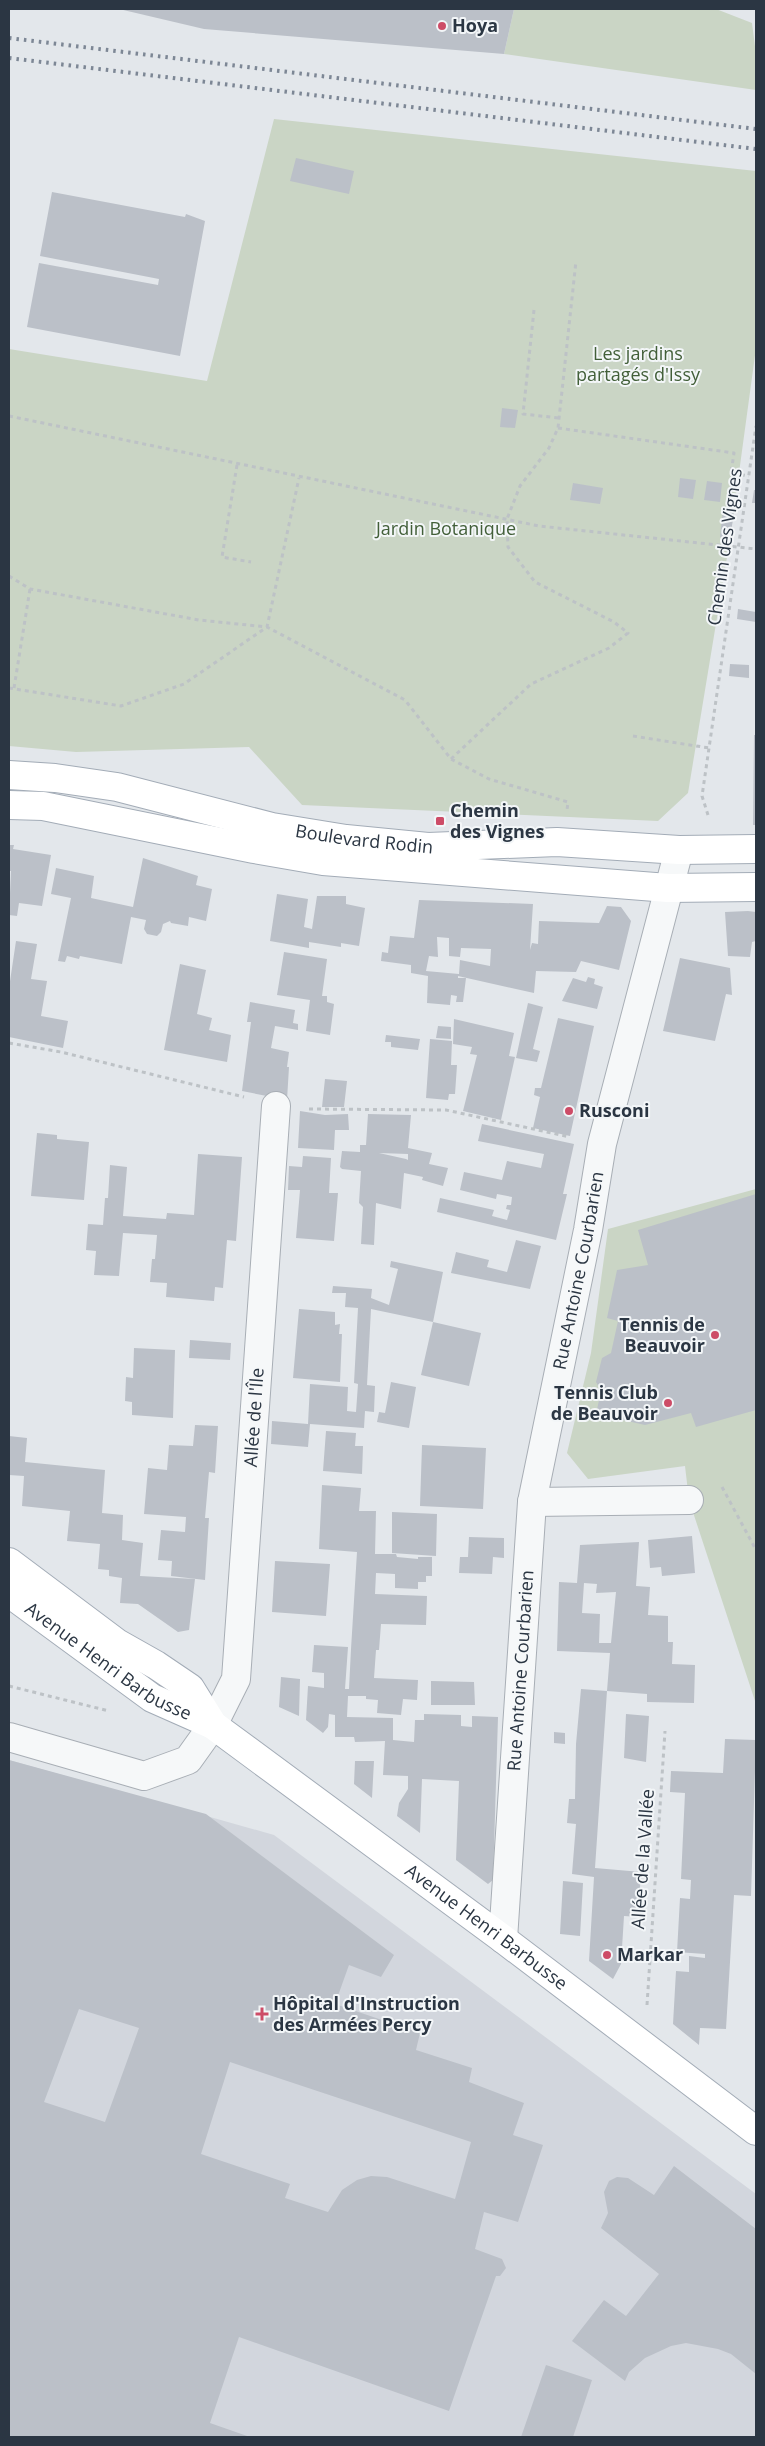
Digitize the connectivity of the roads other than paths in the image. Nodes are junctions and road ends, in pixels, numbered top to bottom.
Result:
1 (9, 775) edge
2 (9, 805) edge
3 (756, 849) edge
4 (678, 850) junction
5 (756, 887) edge
6 (668, 888) junction
7 (276, 1106) dead end
8 (689, 1500) road end
9 (532, 1502) junction
10 (9, 1562) edge
11 (9, 1593) edge
12 (213, 1725) junction
13 (9, 1737) edge
14 (502, 1939) junction
15 (756, 2132) edge

1 - 4 main road, Boulevard Rodin
2 - 6 main road, Boulevard Rodin
3 - 4 main road, Boulevard Rodin
4 - 6 street, Rue Antoine Courbarien
5 - 6 main road, Boulevard Rodin
6 - 9 street, Rue Antoine Courbarien
7 - 12 street, Allée de l'Île
8 - 9 street
9 - 14 street, Rue Antoine Courbarien
10 - 12 main road, Avenue Henri Barbusse
11 - 12 main road, Avenue Henri Barbusse
12 - 13 street, Allée de l'Île
12 - 14 main road, Avenue Henri Barbusse
14 - 15 main road, Avenue Henri Barbusse

